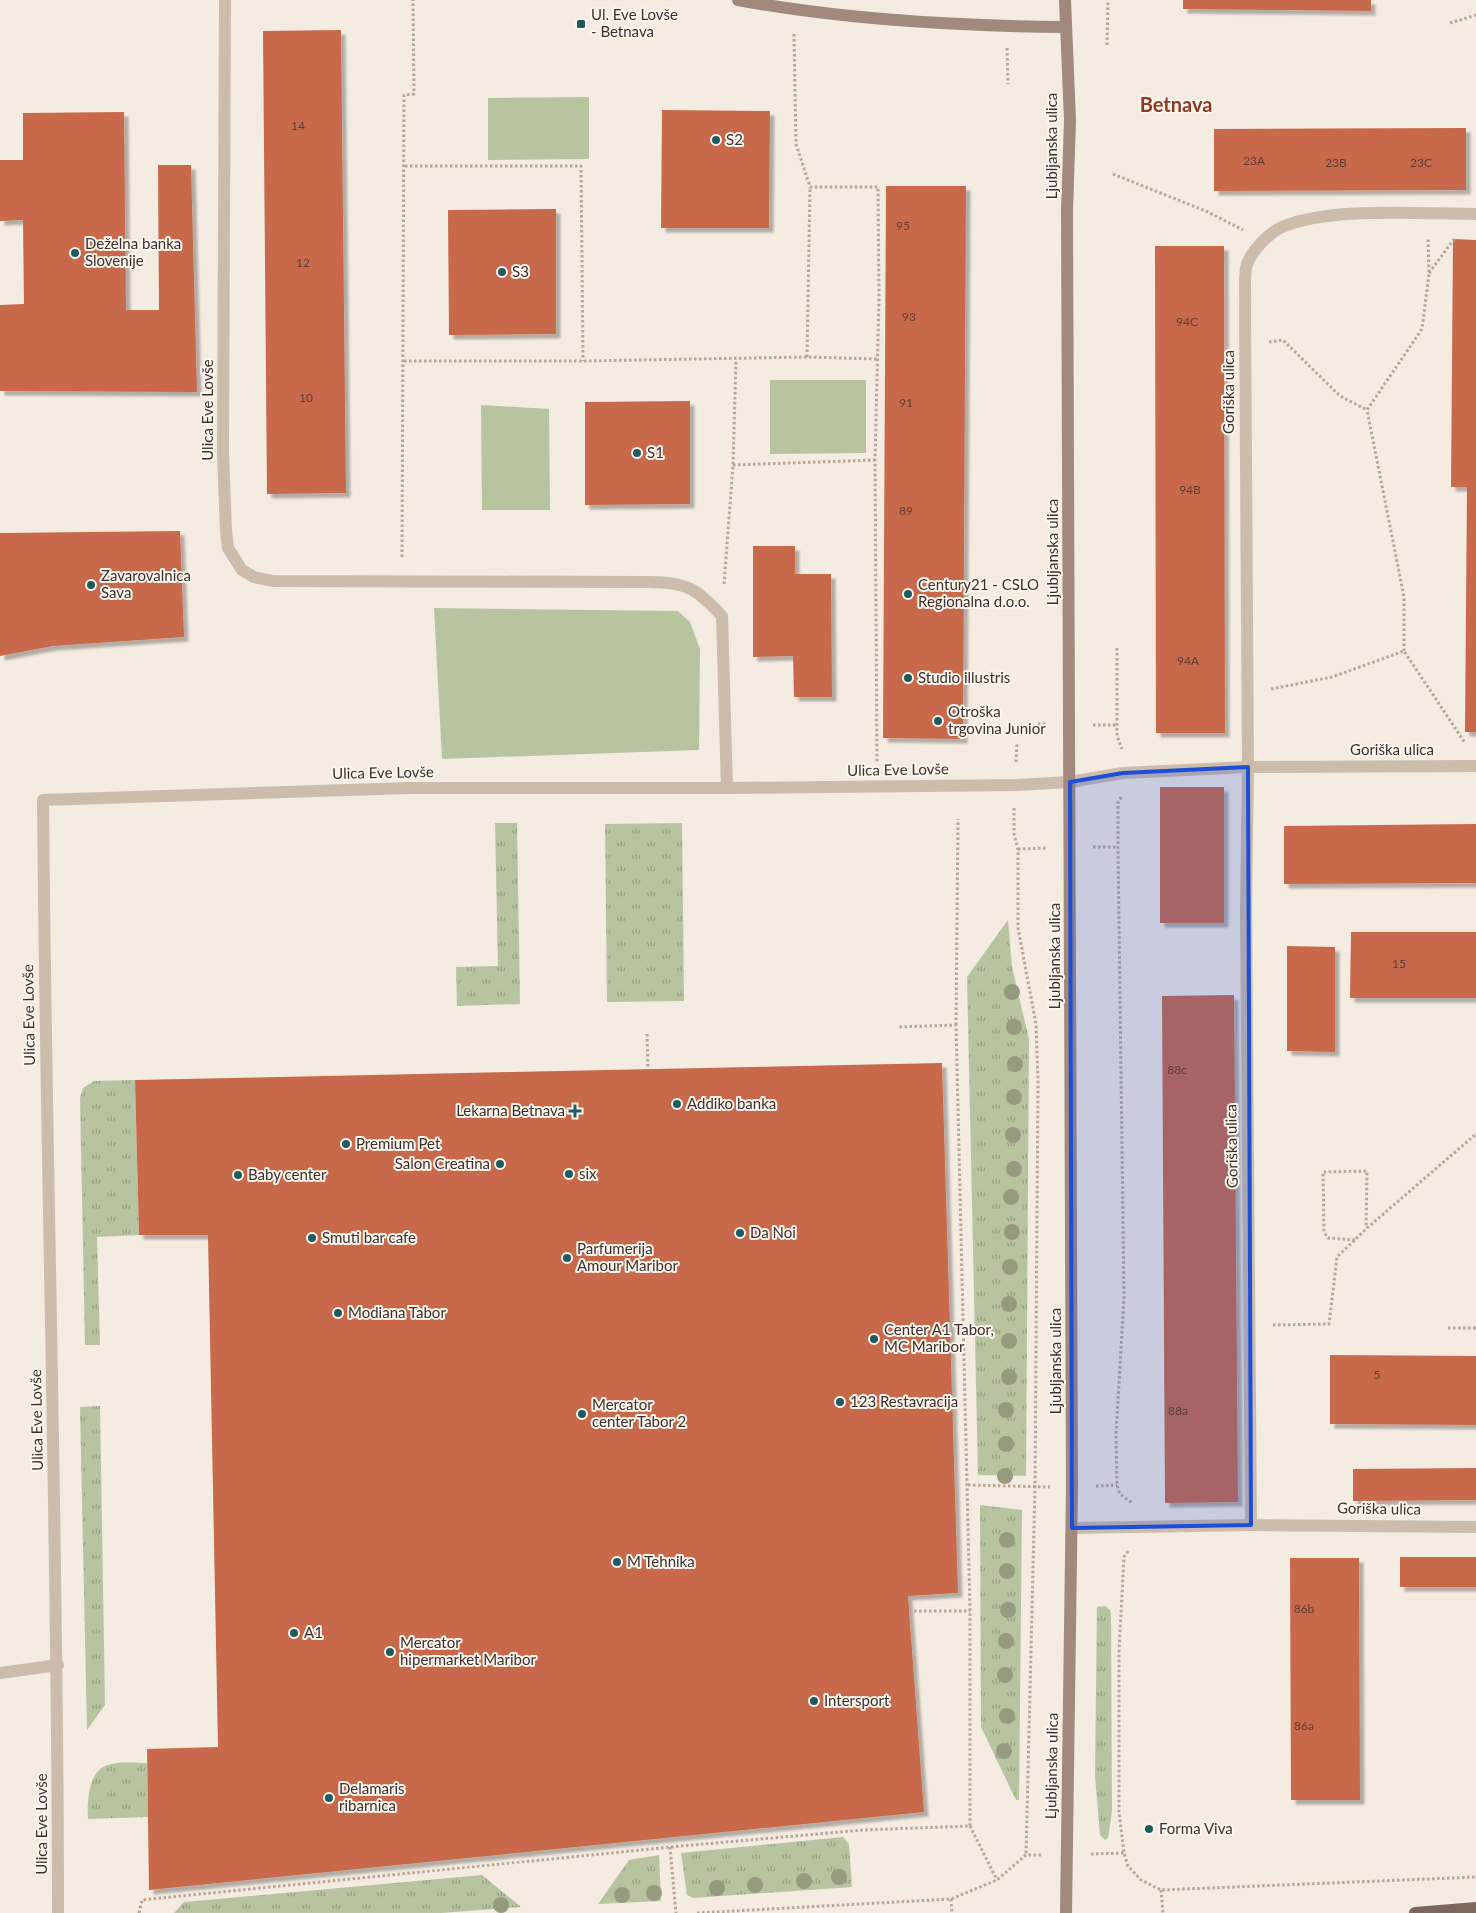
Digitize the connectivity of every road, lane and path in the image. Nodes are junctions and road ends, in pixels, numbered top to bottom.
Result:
1 (225, 0) edge
2 (412, 0) edge
3 (738, 0) edge
4 (1065, 0) edge
5 (1108, 0) edge
6 (794, 10) junction
7 (1476, 15) edge
8 (1450, 23) dead end
9 (1065, 27) junction
10 (1107, 44) dead end
11 (405, 166) junction
12 (1113, 174) dead end
13 (810, 187) junction
14 (1428, 214) junction
15 (1476, 214) edge
16 (1459, 234) dead end
17 (1263, 241) junction
18 (1429, 274) junction
19 (1245, 345) junction
20 (807, 357) junction
21 (877, 359) junction
22 (736, 360) junction
23 (404, 361) junction
24 (583, 361) junction
25 (1367, 410) junction
26 (876, 460) junction
27 (733, 465) junction
28 (402, 583) junction
29 (722, 616) junction
30 (1117, 648) dead end
31 (1404, 651) junction
32 (1247, 693) junction
33 (1466, 744) dead end
34 (1123, 751) dead end
35 (1476, 766) edge
36 (1248, 767) junction
37 (1070, 782) junction
38 (1014, 785) junction
39 (878, 787) junction
40 (726, 788) junction
41 (1123, 792) dead end
42 (958, 819) dead end
43 (956, 1024) junction
44 (897, 1027) dead end
45 (647, 1034) dead end
46 (648, 1069) dead end
47 (1476, 1134) edge
48 (1366, 1229) junction
49 (1355, 1240) junction
50 (1249, 1326) junction
51 (1448, 1328) dead end
52 (1476, 1328) edge
53 (968, 1485) junction
54 (1117, 1485) junction
55 (1035, 1487) junction
56 (1072, 1487) junction
57 (1251, 1524) junction
58 (1132, 1526) junction
59 (1476, 1527) edge
60 (1072, 1528) junction
61 (909, 1611) dead end
62 (970, 1611) junction
63 (58, 1665) junction
64 (0, 1673) edge
65 (970, 1826) junction
66 (670, 1847) junction
67 (1124, 1853) junction
68 (1067, 1855) junction
69 (1476, 1878) edge
70 (997, 1880) junction
71 (1161, 1890) junction
72 (951, 1899) junction
73 (1476, 1908) edge
74 (58, 1913) edge
75 (139, 1913) edge
76 (676, 1913) edge
77 (697, 1913) edge
78 (952, 1913) edge
79 (1066, 1913) edge
80 (1163, 1913) edge
81 (1415, 1913) edge

1 - 28 street, Ulica Eve Lovše
2 - 11 path
3 - 6 street
4 - 9 street, Ljubljanska ulica
5 - 10 path
6 - 9 street
6 - 13 path
7 - 8 path
9 - 37 street, Ljubljanska ulica
11 - 23 path
11 - 24 path
12 - 17 path
13 - 20 path
13 - 21 path
14 - 15 street, Goriška ulica
14 - 17 street, Goriška ulica
14 - 18 path
16 - 18 path
17 - 19 street, Goriška ulica
18 - 25 path
19 - 25 path
19 - 32 street, Goriška ulica
20 - 21 path
20 - 22 path
21 - 26 path
22 - 24 path
22 - 27 path
23 - 24 path
23 - 28 path
25 - 31 path
26 - 27 path
26 - 39 path
27 - 29 path
28 - 29 street, Ulica Eve Lovše
29 - 40 street
30 - 34 path
31 - 32 path
31 - 33 path
32 - 36 street, Goriška ulica
35 - 36 street, Goriška ulica
36 - 37 street, Goriška ulica
36 - 50 street, Goriška ulica
37 - 38 street, Ulica Eve Lovše
37 - 56 street, Ljubljanska ulica
38 - 39 street, Ulica Eve Lovše
38 - 55 path
39 - 40 street, Ulica Eve Lovše
40 - 63 street, Ulica Eve Lovše
41 - 54 path
42 - 43 path
43 - 44 path
43 - 53 path
45 - 46 path
47 - 48 path
48 - 49 path
48 - 49 path
49 - 50 path
50 - 57 street, Goriška ulica
51 - 52 path
53 - 55 path
53 - 62 path
54 - 56 path
54 - 58 path
55 - 56 path
55 - 70 path
56 - 60 street, Ljubljanska ulica
57 - 58 street, Goriška ulica
57 - 59 street, Goriška ulica
58 - 60 street, Goriška ulica
58 - 67 path
60 - 68 street, Ljubljanska ulica
61 - 62 path
62 - 65 path
63 - 64 street
63 - 74 street, Ulica Eve Lovše
65 - 66 path
65 - 70 path
66 - 75 path
66 - 76 path
67 - 68 path
67 - 71 path
68 - 79 street, Ljubljanska ulica
69 - 71 path
70 - 72 path
71 - 80 path
72 - 77 path
72 - 78 path
73 - 81 main road

